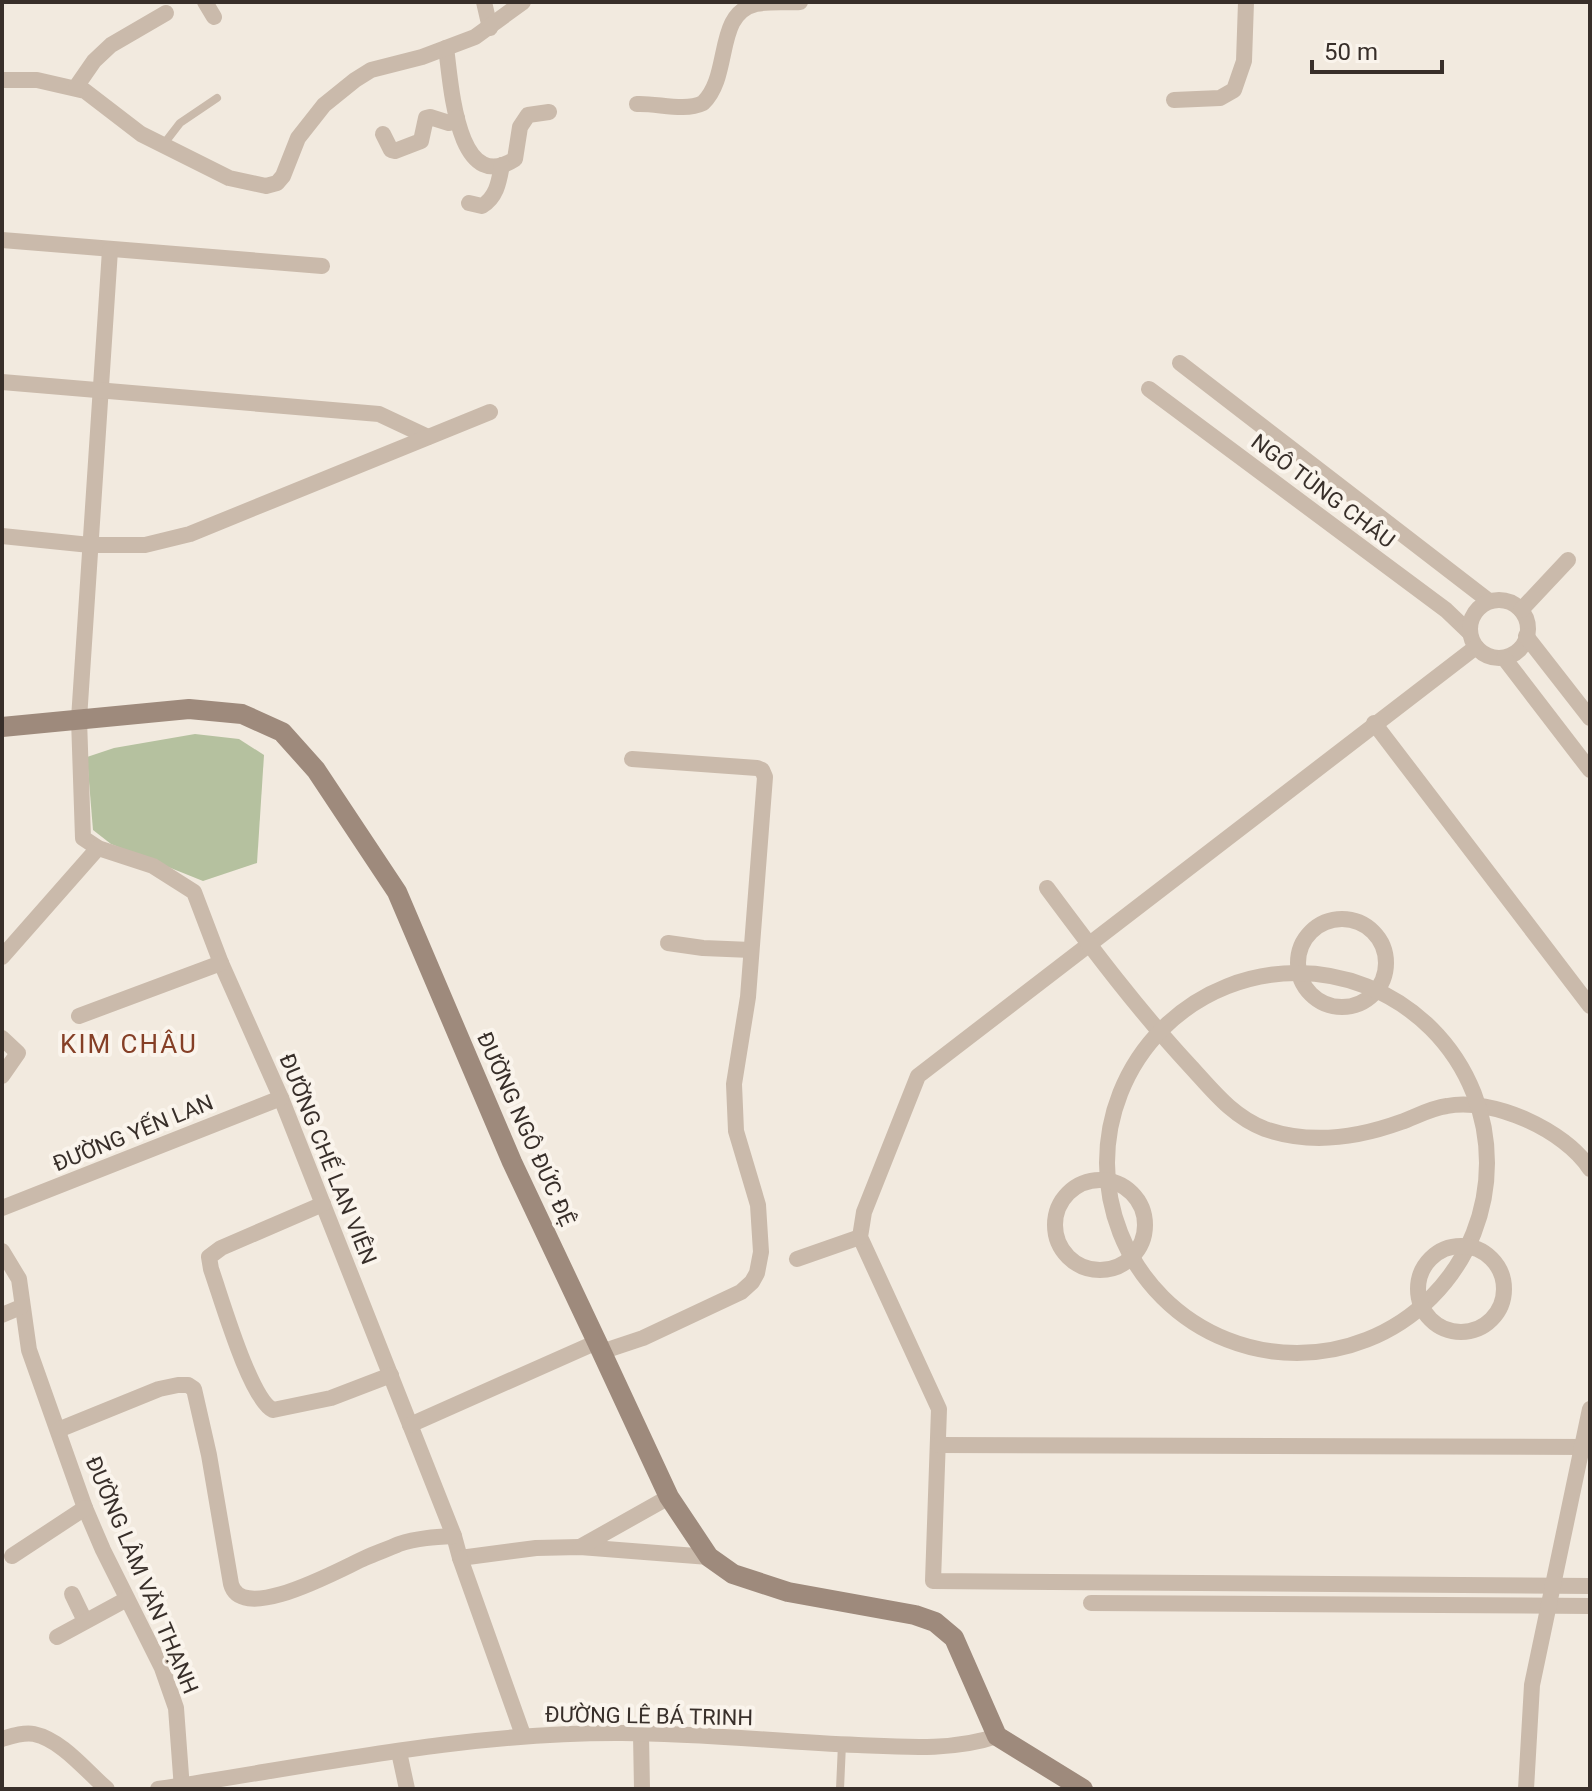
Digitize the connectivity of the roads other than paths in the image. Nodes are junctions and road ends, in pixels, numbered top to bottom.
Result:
1 (205, 2) edge
2 (484, 2) edge
3 (523, 2) edge
4 (800, 2) edge
5 (1246, 2) edge
6 (166, 13) dead end
7 (214, 17) dead end
8 (490, 28) junction
9 (446, 48) junction
10 (2, 80) edge
11 (76, 87) junction
12 (217, 98) dead end
13 (1174, 100) dead end
14 (637, 104) dead end
15 (549, 112) dead end
16 (457, 118) junction
17 (383, 134) dead end
18 (163, 145) junction
19 (502, 165) junction
20 (469, 203) dead end
21 (2, 240) edge
22 (110, 250) junction
23 (322, 266) dead end
24 (1180, 363) dead end
25 (2, 382) edge
26 (1149, 389) dead end
27 (101, 390) junction
28 (490, 412) dead end
29 (428, 437) junction
30 (2, 536) edge
31 (90, 545) junction
32 (1568, 560) dead end
33 (1489, 601) junction
34 (1521, 610) junction
35 (1526, 636) junction
36 (1473, 640) junction
37 (1504, 658) junction
38 (1590, 718) edge
39 (79, 719) junction
40 (1374, 723) junction
41 (2, 727) edge
42 (632, 759) dead end
43 (1590, 770) edge
44 (98, 848) junction
45 (1047, 888) dead end
46 (668, 943) dead end
47 (1088, 944) junction
48 (751, 950) junction
49 (2, 957) edge
50 (221, 963) junction
51 (1298, 973) junction
52 (1379, 987) junction
53 (1590, 1006) edge
54 (79, 1016) dead end
55 (1157, 1031) junction
56 (2, 1038) edge
57 (2, 1076) edge
58 (281, 1098) junction
59 (1477, 1106) junction
60 (1590, 1169) edge
61 (1107, 1181) junction
62 (323, 1204) junction
63 (2, 1208) edge
64 (860, 1237) junction
65 (1469, 1248) junction
66 (2, 1251) edge
67 (797, 1259) dead end
68 (1129, 1259) junction
69 (21, 1307) junction
70 (1421, 1307) junction
71 (2, 1315) edge
72 (599, 1347) junction
73 (391, 1375) junction
74 (1590, 1409) edge
75 (410, 1425) junction
76 (58, 1430) junction
77 (938, 1445) junction
78 (1585, 1447) edge
79 (669, 1497) junction
80 (85, 1508) junction
81 (454, 1536) junction
82 (580, 1547) junction
83 (12, 1556) dead end
84 (709, 1557) junction
85 (460, 1558) junction
86 (1551, 1586) junction
87 (1590, 1586) edge
88 (72, 1594) dead end
89 (127, 1599) junction
90 (1091, 1603) dead end
91 (1547, 1606) junction
92 (1590, 1606) edge
93 (85, 1621) junction
94 (57, 1637) dead end
95 (641, 1734) junction
96 (523, 1735) junction
97 (997, 1736) junction
98 (2, 1739) edge
99 (842, 1744) junction
100 (399, 1752) junction
101 (182, 1787) edge
102 (107, 1789) edge
103 (158, 1789) edge
104 (407, 1789) edge
105 (642, 1789) edge
106 (840, 1789) edge
107 (1083, 1789) edge
108 (1526, 1789) edge

1 - 7 street
2 - 8 street
3 - 8 street
4 - 14 street
5 - 13 street
6 - 11 street
8 - 9 street
9 - 16 street
9 - 18 street
10 - 11 street
11 - 18 street
12 - 18 lane
15 - 19 street
16 - 17 street
16 - 19 street
19 - 20 street
21 - 22 street
22 - 23 street
22 - 27 street
24 - 33 street, NGÔ TÙNG CHÂU
25 - 27 street
26 - 36 street, NGÔ TÙNG CHÂU
27 - 29 street
27 - 31 street
28 - 29 street
29 - 31 street
30 - 31 street
31 - 39 street
32 - 34 street
33 - 34 street
33 - 36 street
34 - 35 street
35 - 37 street
35 - 38 street
36 - 37 street
36 - 40 street
37 - 43 street
39 - 41 main road, ĐƯỜNG NGÔ ĐỨC ĐỆ
39 - 44 street
39 - 72 main road, ĐƯỜNG NGÔ ĐỨC ĐỆ
40 - 47 street
40 - 53 street
42 - 48 street
44 - 49 street
44 - 50 street, ĐƯỜNG CHẾ LAN VIÊN
45 - 47 street
46 - 48 street
47 - 55 street
47 - 64 street
48 - 72 street
50 - 54 street
50 - 58 street, ĐƯỜNG CHẾ LAN VIÊN
51 - 52 street
51 - 52 street
51 - 52 street
51 - 55 street
52 - 59 street
55 - 59 street
55 - 61 street
56 - 57 street
58 - 62 street, ĐƯỜNG CHẾ LAN VIÊN
58 - 63 street, ĐƯỜNG YẾN LAN
59 - 60 street
59 - 65 street
61 - 68 street
61 - 68 street
61 - 68 street
62 - 73 street, ĐƯỜNG CHẾ LAN VIÊN
62 - 73 street
64 - 67 street
64 - 77 street
65 - 70 street
65 - 70 street
65 - 70 street
66 - 69 street, ĐƯỜNG LÂM VĂN THẠNH
68 - 70 street
69 - 71 street
69 - 76 street, ĐƯỜNG LÂM VĂN THẠNH
72 - 75 street
72 - 79 main road, ĐƯỜNG NGÔ ĐỨC ĐỆ
73 - 75 street, ĐƯỜNG CHẾ LAN VIÊN
74 - 78 street
75 - 81 street, ĐƯỜNG CHẾ LAN VIÊN
76 - 80 street, ĐƯỜNG LÂM VĂN THẠNH
76 - 81 street
77 - 78 street
77 - 86 street
78 - 86 street
79 - 82 street
79 - 84 main road, ĐƯỜNG NGÔ ĐỨC ĐỆ
80 - 83 street
80 - 89 street, ĐƯỜNG LÂM VĂN THẠNH
81 - 85 street, ĐƯỜNG CHẾ LAN VIÊN
82 - 84 street
82 - 85 street
84 - 97 main road, ĐƯỜNG NGÔ ĐỨC ĐỆ
85 - 96 street, ĐƯỜNG CHẾ LAN VIÊN
86 - 87 street
86 - 91 street
88 - 93 street
89 - 93 street
89 - 101 street, ĐƯỜNG LÂM VĂN THẠNH
90 - 91 street
91 - 92 street
91 - 108 street
93 - 94 street
95 - 96 street, ĐƯỜNG LÊ BÁ TRINH
95 - 99 street, ĐƯỜNG LÊ BÁ TRINH
95 - 105 street
96 - 100 street, ĐƯỜNG LÊ BÁ TRINH
97 - 99 street, ĐƯỜNG LÊ BÁ TRINH
97 - 107 main road
98 - 102 street
99 - 106 lane
100 - 101 street, ĐƯỜNG LÊ BÁ TRINH
100 - 104 street
101 - 103 street, ĐƯỜNG LÊ BÁ TRINH

